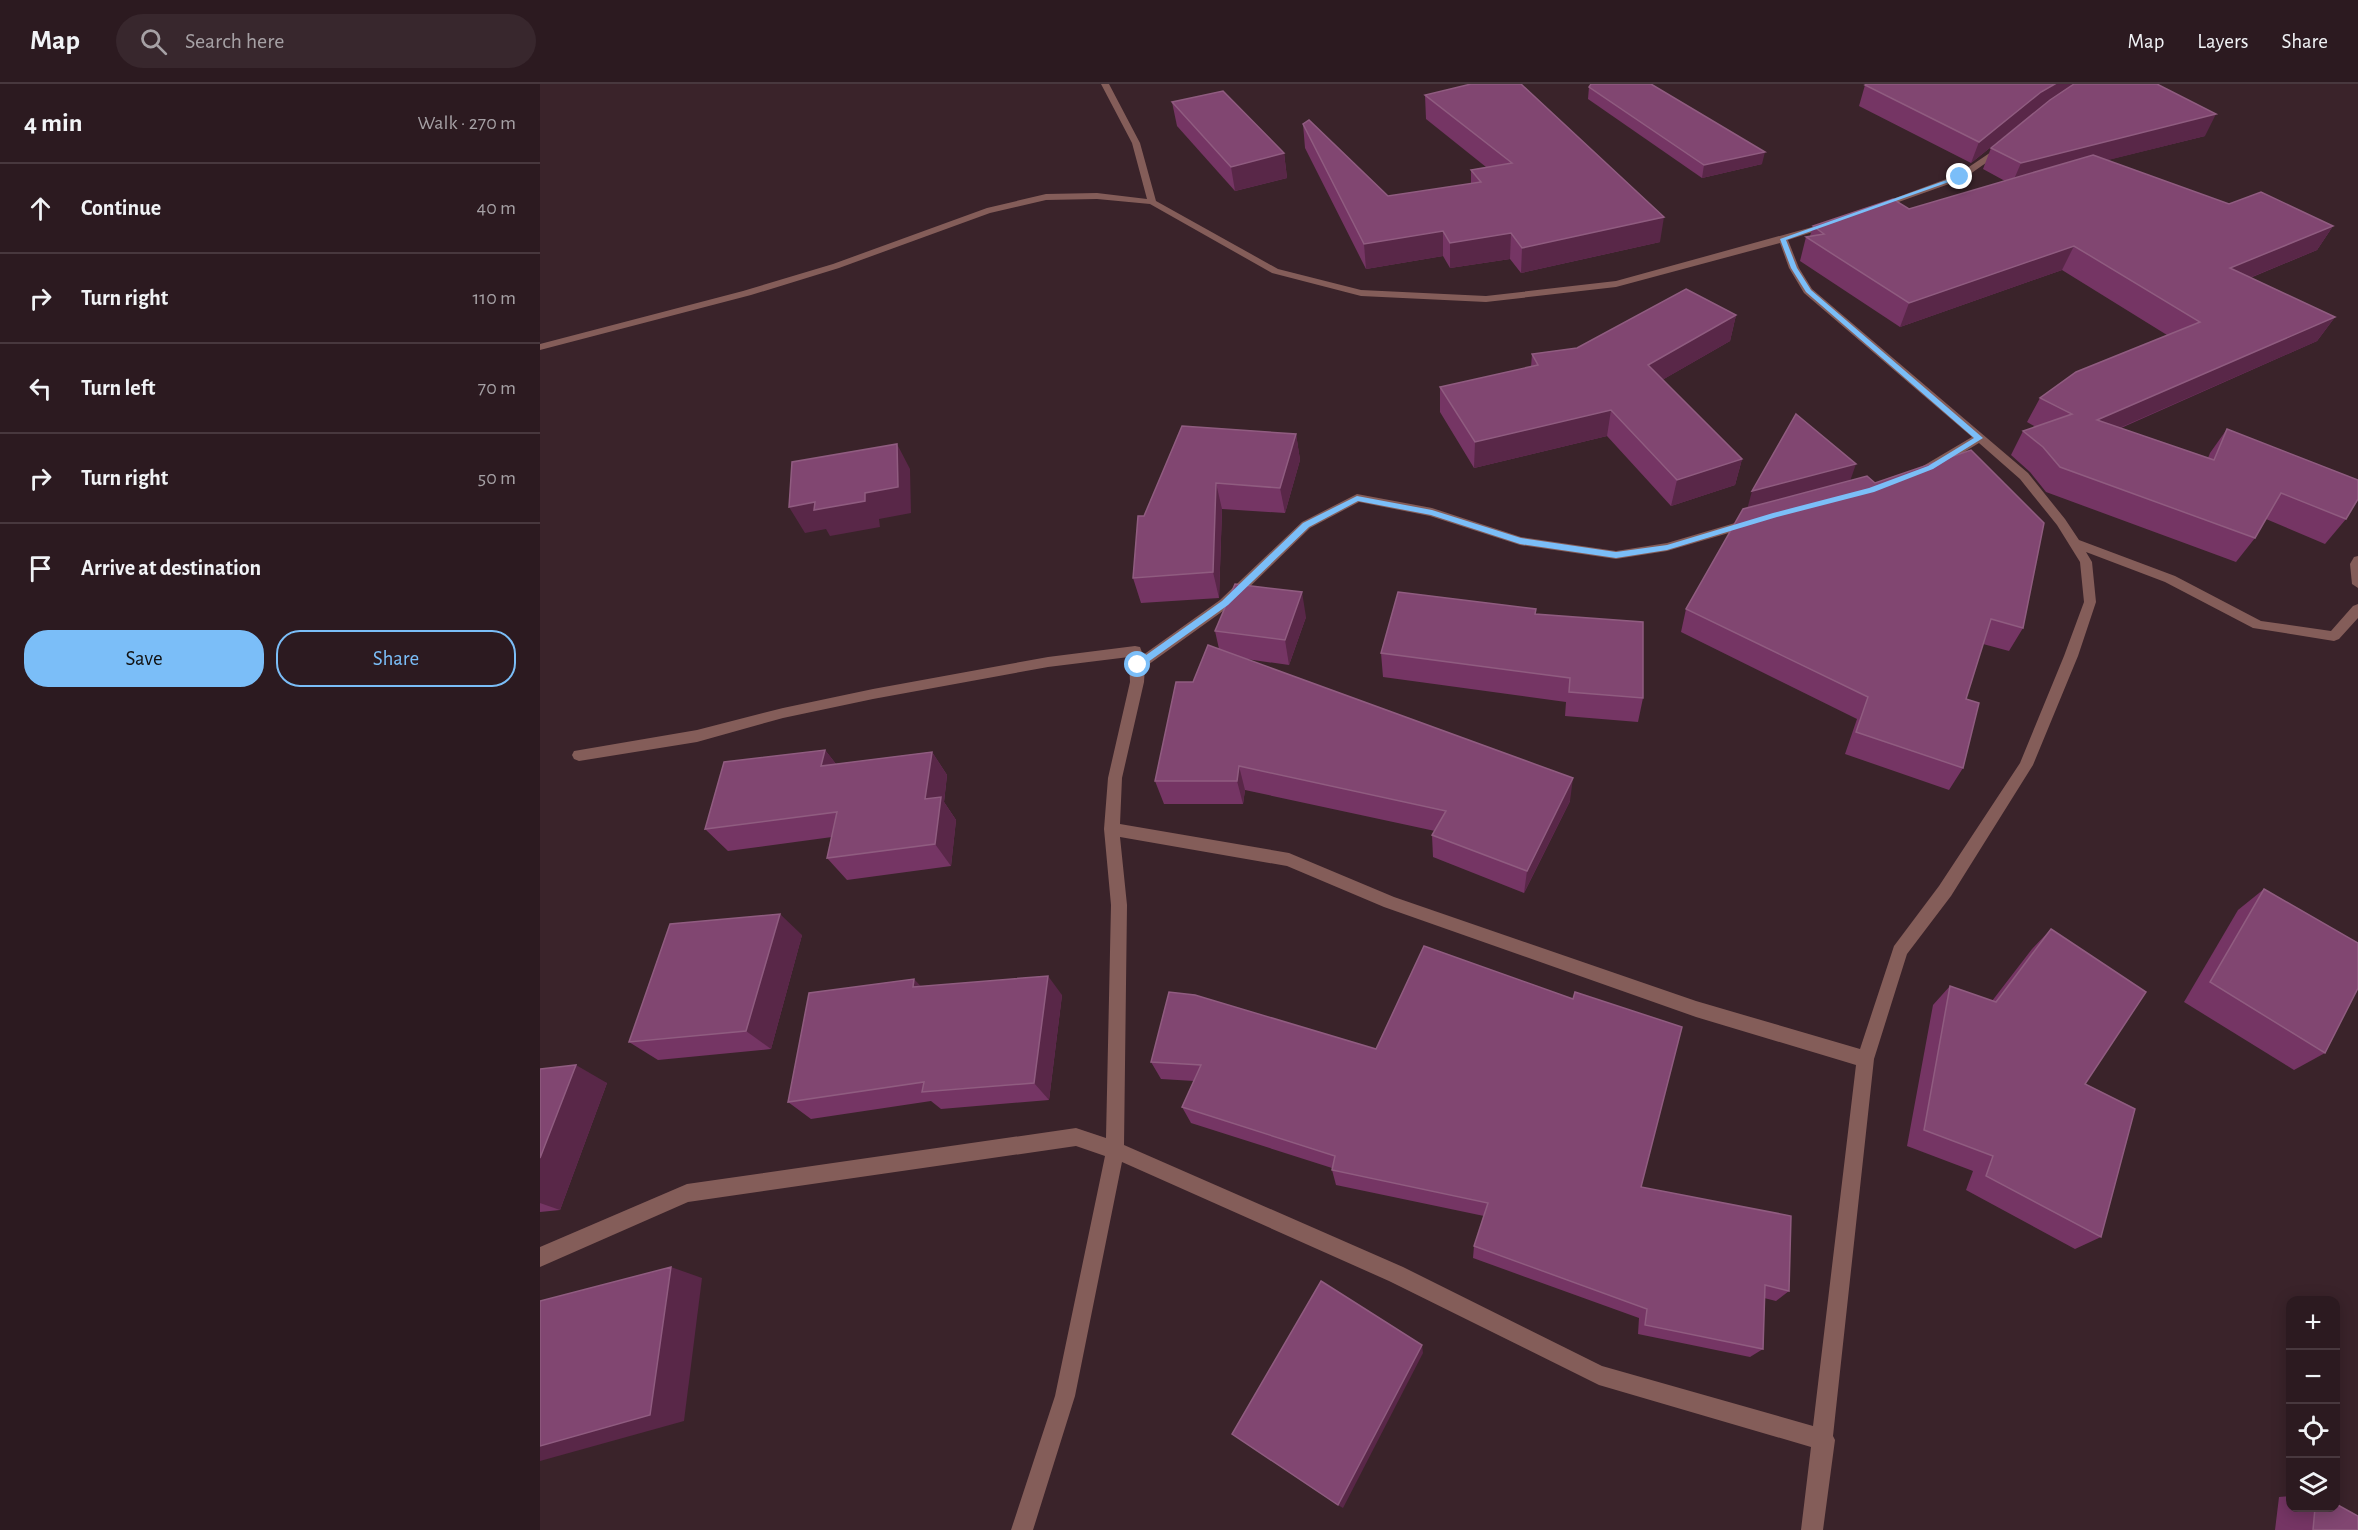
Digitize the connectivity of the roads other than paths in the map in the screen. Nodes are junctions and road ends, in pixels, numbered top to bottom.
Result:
1 (1105, 84) edge
2 (2004, 145) edge
3 (1152, 202) junction
4 (1868, 210) edge
5 (1836, 221) edge
6 (1783, 239) junction
7 (540, 347) edge
8 (1979, 438) junction
9 (1911, 475) edge
10 (1765, 518) edge
11 (2074, 543) junction
12 (2358, 560) edge
13 (2358, 584) edge
14 (2358, 609) edge
15 (1138, 665) junction
16 (579, 755) dead end
17 (1112, 829) junction
18 (1865, 1059) junction
19 (1115, 1150) junction
20 (540, 1257) edge
21 (1824, 1440) junction
22 (1022, 1530) edge
23 (1812, 1530) edge

1 - 3 street
2 - 4 street
3 - 6 street
3 - 7 street
5 - 6 street
6 - 8 street
8 - 9 street
8 - 11 street
10 - 15 street
11 - 14 street
11 - 18 street
12 - 13 street
15 - 16 street
15 - 17 street
17 - 18 street
17 - 19 street
18 - 21 street
19 - 20 street
19 - 21 street
19 - 22 street
21 - 23 street

